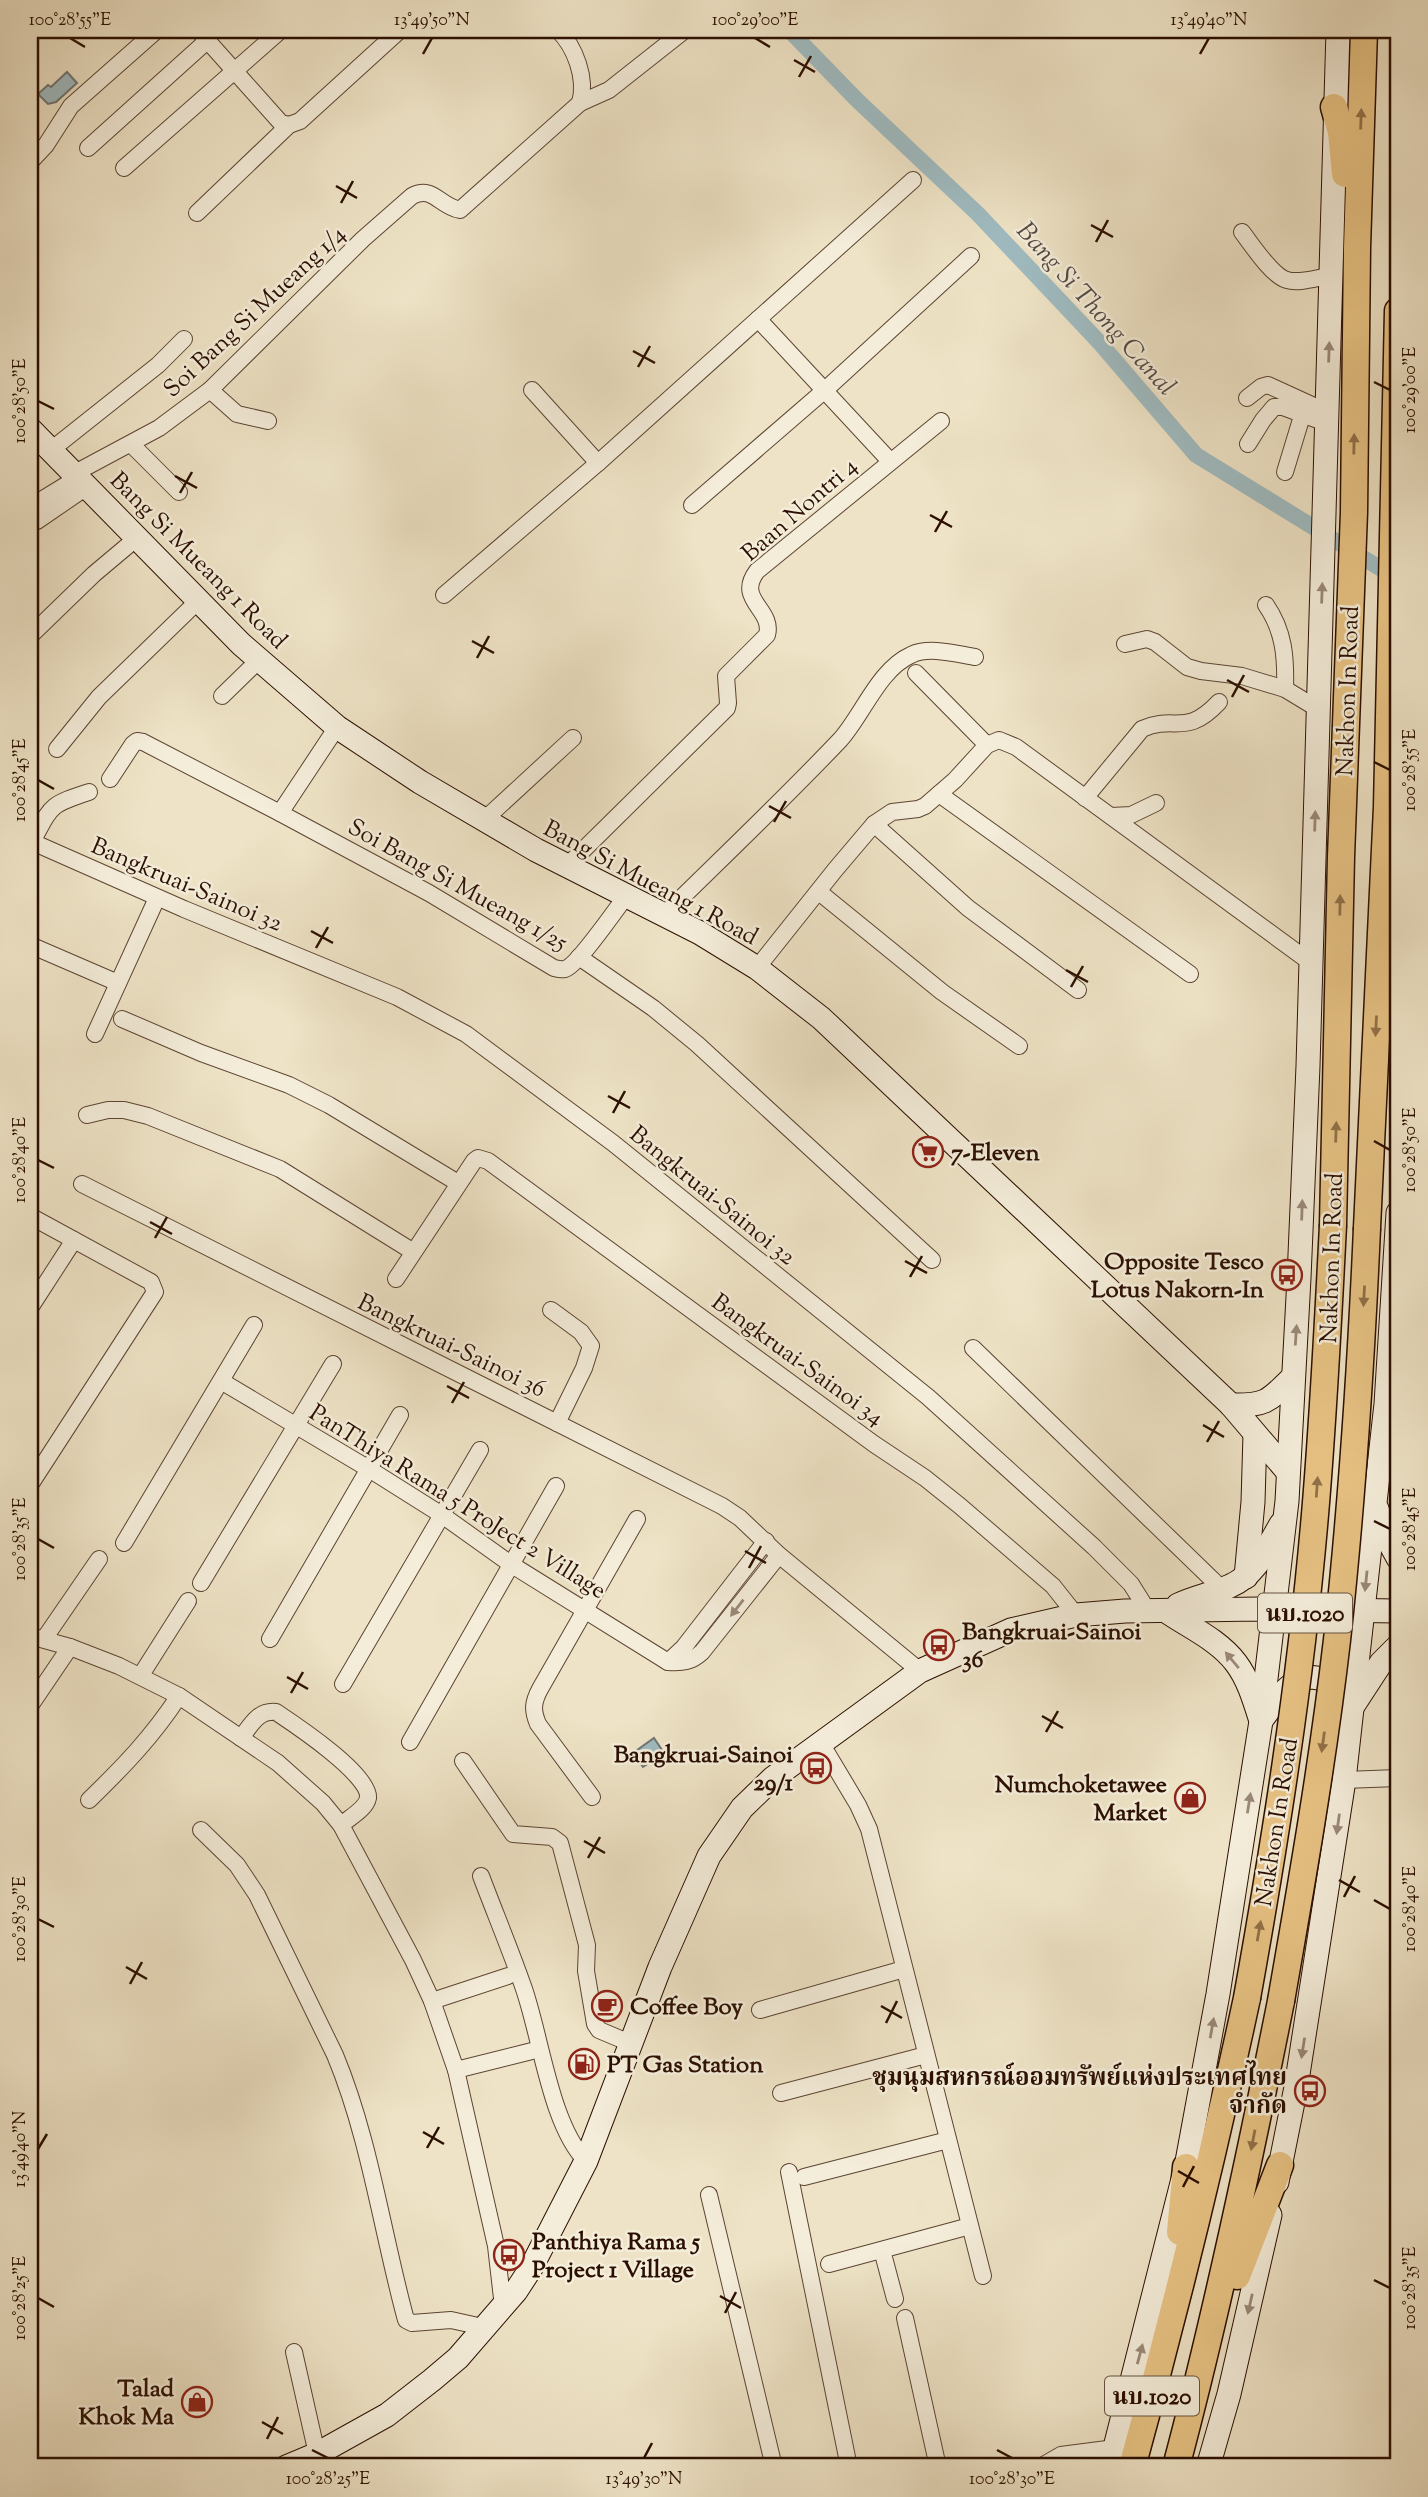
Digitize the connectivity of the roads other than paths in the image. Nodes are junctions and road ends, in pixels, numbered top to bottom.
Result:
1 (158, 30) edge
2 (281, 30) edge
3 (400, 30) edge
4 (558, 30) edge
5 (685, 30) edge
6 (1338, 30) edge
7 (1364, 30) edge
8 (203, 35) edge
9 (235, 71) junction
10 (580, 103) junction
11 (1334, 107) junction
12 (289, 125) junction
13 (88, 148) dead end
14 (30, 162) edge
15 (124, 168) dead end
16 (913, 180) dead end
17 (197, 213) dead end
18 (1241, 232) dead end
19 (1357, 248) junction
20 (971, 257) dead end
21 (1331, 276) junction
22 (1398, 311) edge
23 (758, 319) junction
24 (184, 340) dead end
25 (210, 390) junction
26 (532, 390) dead end
27 (825, 390) junction
28 (1247, 398) dead end
29 (1302, 416) junction
30 (1326, 417) junction
31 (268, 421) dead end
32 (941, 421) dead end
33 (30, 429) edge
34 (131, 444) junction
35 (1248, 444) dead end
36 (51, 450) junction
37 (890, 461) junction
38 (598, 463) junction
39 (1285, 472) dead end
40 (81, 479) junction
41 (180, 492) dead end
42 (692, 505) dead end
43 (30, 507) edge
44 (30, 523) edge
45 (138, 537) junction
46 (444, 595) dead end
47 (199, 600) junction
48 (1266, 605) dead end
49 (30, 636) edge
50 (1125, 644) dead end
51 (975, 657) dead end
52 (259, 660) junction
53 (916, 673) dead end
54 (1285, 689) junction
55 (222, 696) dead end
56 (1219, 702) dead end
57 (1318, 709) junction
58 (337, 727) junction
59 (573, 738) dead end
60 (990, 743) junction
61 (57, 749) dead end
62 (110, 779) dead end
63 (89, 792) dead end
64 (939, 794) junction
65 (1085, 798) junction
66 (1156, 803) dead end
67 (1387, 807) junction
68 (280, 813) junction
69 (1111, 816) junction
70 (484, 820) junction
71 (874, 824) junction
72 (31, 841) edge
73 (567, 866) junction
74 (819, 892) junction
75 (627, 895) junction
76 (157, 898) junction
77 (665, 914) junction
78 (1398, 931) edge
79 (30, 945) edge
80 (579, 957) junction
81 (1310, 962) junction
82 (757, 968) junction
83 (1190, 974) dead end
84 (118, 983) junction
85 (1079, 990) dead end
86 (122, 1019) dead end
87 (95, 1034) dead end
88 (1019, 1046) dead end
89 (87, 1115) dead end
90 (458, 1183) junction
91 (82, 1184) dead end
92 (1398, 1213) edge
93 (30, 1216) edge
94 (74, 1240) junction
95 (412, 1251) junction
96 (932, 1260) dead end
97 (396, 1279) dead end
98 (30, 1308) edge
99 (551, 1310) dead end
100 (254, 1325) dead end
101 (1394, 1347) edge
102 (973, 1349) dead end
103 (333, 1364) dead end
104 (1293, 1377) junction
105 (221, 1381) junction
106 (1231, 1405) junction
107 (400, 1415) dead end
108 (557, 1423) junction
109 (297, 1426) junction
110 (1255, 1434) junction
111 (480, 1450) dead end
112 (369, 1469) junction
113 (1288, 1472) junction
114 (30, 1485) edge
115 (556, 1486) dead end
116 (1374, 1503) junction
117 (1286, 1509) junction
118 (442, 1516) junction
119 (637, 1519) dead end
120 (766, 1541) junction
121 (124, 1543) dead end
122 (779, 1555) junction
123 (1398, 1558) edge
124 (99, 1559) dead end
125 (512, 1565) junction
126 (1246, 1577) junction
127 (201, 1583) dead end
128 (1222, 1590) junction
129 (188, 1601) dead end
130 (1275, 1609) junction
131 (587, 1610) junction
132 (1363, 1610) junction
133 (1157, 1611) junction
134 (1398, 1611) edge
135 (1076, 1615) junction
136 (37, 1638) edge
137 (270, 1639) dead end
138 (1398, 1646) edge
139 (70, 1647) junction
140 (668, 1662) junction
141 (920, 1671) junction
142 (141, 1675) junction
143 (343, 1684) dead end
144 (179, 1696) junction
145 (30, 1706) edge
146 (1352, 1709) junction
147 (1261, 1721) junction
148 (241, 1738) junction
149 (411, 1742) dead end
150 (821, 1743) junction
151 (463, 1761) dead end
152 (1398, 1778) edge
153 (1344, 1780) junction
154 (592, 1797) dead end
155 (89, 1800) dead end
156 (341, 1825) junction
157 (201, 1830) dead end
158 (481, 1876) dead end
159 (904, 1969) junction
160 (508, 1976) dead end
161 (432, 2001) junction
162 (760, 2010) dead end
163 (630, 2043) junction
164 (532, 2051) dead end
165 (926, 2055) junction
166 (456, 2070) junction
167 (781, 2093) dead end
168 (948, 2140) junction
169 (586, 2161) junction
170 (1280, 2165) junction
171 (1186, 2167) junction
172 (709, 2195) dead end
173 (970, 2226) junction
174 (883, 2250) junction
175 (830, 2264) dead end
176 (983, 2276) dead end
177 (895, 2300) dead end
178 (503, 2307) junction
179 (905, 2318) dead end
180 (1172, 2324) junction
181 (486, 2328) junction
182 (1210, 2339) junction
183 (294, 2352) dead end
184 (317, 2454) junction
185 (1119, 2461) edge
186 (286, 2467) edge
187 (774, 2467) edge
188 (849, 2467) edge
189 (938, 2467) edge
190 (1035, 2467) edge
191 (1043, 2467) edge
192 (1176, 2467) edge
193 (1208, 2467) edge

1 - 14 street
2 - 9 street
3 - 12 street
4 - 10 street
5 - 10 street
6 - 11 main road, Nakhon In Road / นบ.1020
19 -> 7 main road, Nakhon In Road / นบ.1020
8 - 9 street
8 - 13 street
9 - 12 street
9 - 15 street
10 - 25 street, Soi Bang Si Mueang 1/4
11 - 19 main road
11 - 21 main road, Nakhon In Road / นบ.1020
12 - 17 street
16 - 23 street
18 - 21 street
180 -> 19 main road, Nakhon In Road / นบ.1020, bridge
20 - 27 street
30 -> 21 main road, Nakhon In Road / นบ.1020
22 - 67 main road, Nakhon In Road / นบ.1020
23 - 27 street
23 - 38 street
24 - 36 street
25 - 31 street
25 - 34 street, Soi Bang Si Mueang 1/4
26 - 38 street
27 - 37 street
27 - 42 street
28 - 30 street
29 - 30 street
29 - 35 street
29 - 39 street
57 -> 30 main road, Nakhon In Road / นบ.1020
32 - 37 street, Baan Nontri 4
33 - 36 main road, Bang Si Mueang 1 Road
34 - 40 street, Soi Bang Si Mueang 1/4
34 - 41 street
36 - 40 main road, Bang Si Mueang 1 Road
37 - 73 street, Baan Nontri 4
38 - 46 street
40 - 43 street
40 - 44 street
40 - 45 main road, Bang Si Mueang 1 Road
45 - 47 main road, Bang Si Mueang 1 Road
45 - 49 street
47 - 52 main road, Bang Si Mueang 1 Road
47 - 61 street
48 - 54 street
50 - 54 street
51 - 77 street
52 - 55 street
52 - 58 main road, Bang Si Mueang 1 Road
53 - 60 street
54 - 57 street
56 - 65 street
81 -> 57 main road, Nakhon In Road / นบ.1020
58 - 68 street
58 - 70 main road, Bang Si Mueang 1 Road
59 - 70 street
60 - 64 street
60 - 65 street
62 - 68 street
63 - 72 street
64 - 71 street
64 - 83 street
65 - 69 street
66 - 69 street
67 - 78 main road
67 -> 182 main road, Nakhon In Road / นบ.1020, bridge
68 - 80 street, Soi Bang Si Mueang 1/25
69 - 81 street
70 - 73 main road, Bang Si Mueang 1 Road
71 - 74 street
71 - 85 street
72 - 76 street, Bangkruai-Sainoi 32
73 - 75 main road, Bang Si Mueang 1 Road
74 - 82 street
74 - 88 street
75 - 77 main road, Bang Si Mueang 1 Road
75 - 80 street, Soi Bang Si Mueang 1/25
76 - 84 street
76 - 133 street, Bangkruai-Sainoi 32
77 - 82 main road, Bang Si Mueang 1 Road
79 - 84 street
80 - 96 street
104 -> 81 main road, Nakhon In Road / นบ.1020
82 - 106 main road, Bang Si Mueang 1 Road
84 - 87 street
86 - 90 street
89 - 95 street
90 - 95 street
90 - 135 street, Bangkruai-Sainoi 34
91 - 108 street, Bangkruai-Sainoi 36
92 - 101 main road, นบ.1020
93 - 94 street
94 - 98 street
94 - 114 street
95 - 97 street
99 - 108 street
100 - 105 street
101 - 116 main road, นบ.1020
102 - 128 street
103 - 109 street
104 - 106 main road
104 - 113 main road, Nakhon In Road / นบ.1020
105 - 109 street, PanThiya Rama 5 ProJect 2 Village
105 - 121 street
106 - 110 main road, Bang Si Mueang 1 Road
107 - 112 street
108 - 120 street, Bangkruai-Sainoi 36
109 - 112 street, PanThiya Rama 5 ProJect 2 Village
109 - 127 street
110 - 113 main road, Bang Si Mueang 1 Road
110 - 126 main road
111 - 118 street
112 - 118 street, PanThiya Rama 5 ProJect 2 Village
112 - 137 street
113 - 117 main road, Nakhon In Road / นบ.1020
115 - 125 street
116 - 117 main road
116 - 123 main road
116 -> 132 main road, นบ.1020
117 - 126 main road
117 - 130 main road, Nakhon In Road / นบ.1020
118 - 125 street, PanThiya Rama 5 ProJect 2 Village
118 - 143 street
119 - 131 street
120 - 122 street, Bangkruai-Sainoi 36
120 - 140 street
122 -> 140 street
122 - 141 street, Bangkruai-Sainoi 36
124 - 136 street
125 - 131 street, PanThiya Rama 5 ProJect 2 Village
125 - 149 street
126 - 128 main road
128 - 133 main road
129 - 142 street
130 - 132 main road
130 - 133 main road
130 - 147 main road, Nakhon In Road / นบ.1020
131 - 140 street, PanThiya Rama 5 ProJect 2 Village
131 - 154 street
132 - 134 main road
132 - 146 main road, นบ.1020
133 - 135 main road
147 -> 133 main road
135 - 141 main road
136 - 139 street
138 - 146 main road
139 - 142 street
139 - 145 street
141 - 150 main road
142 - 144 street
144 - 148 street
144 - 155 street
146 - 147 main road
146 - 153 main road, นบ.1020
171 -> 147 main road, Nakhon In Road / นบ.1020
148 - 156 street
148 - 156 street
150 - 159 street
150 - 163 main road
151 - 163 street
152 - 153 street
153 -> 170 main road, นบ.1020
156 - 161 street
157 - 181 street
158 - 169 street
159 - 162 street
159 - 165 street
160 - 161 street
161 - 166 street
163 - 169 main road
164 - 166 street
165 - 167 street
165 - 168 street
166 - 178 street
168 - 173 street
168 - 188 street
169 - 178 main road
170 - 182 main road
170 -> 193 main road, นบ.1020
171 - 180 main road
185 -> 171 main road, Nakhon In Road / นบ.1020
172 - 187 street
173 - 174 street
173 - 176 street
174 - 175 street
174 - 177 street
178 - 181 main road
179 - 189 street
180 - 185 main road, Nakhon In Road / นบ.1020
181 - 184 main road
182 - 192 main road, Nakhon In Road / นบ.1020
183 - 184 street
184 - 186 main road
185 - 191 street
190 - 191 street

